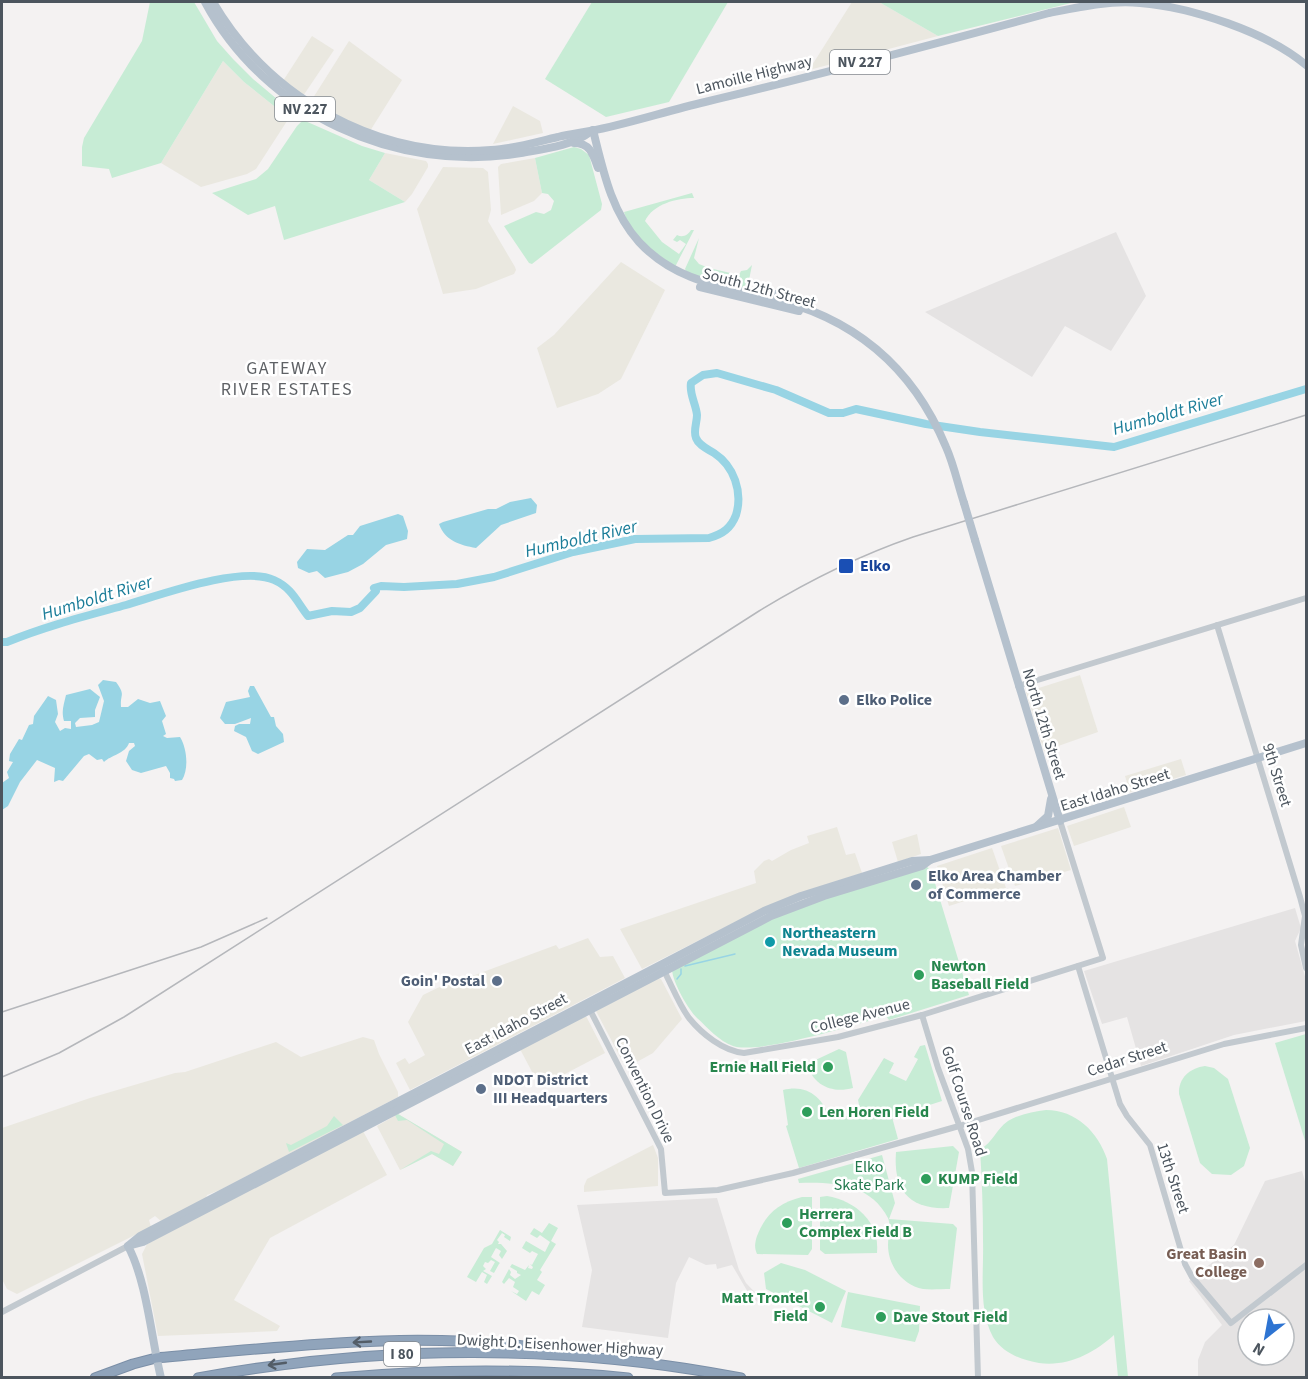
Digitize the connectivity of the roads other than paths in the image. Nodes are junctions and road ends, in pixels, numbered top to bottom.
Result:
1 (205, 2) edge
2 (213, 2) edge
3 (1306, 65) edge
4 (592, 131) junction
5 (552, 146) junction
6 (601, 175) junction
7 (915, 390) junction
8 (1306, 598) edge
9 (1217, 625) junction
10 (1003, 635) joint
11 (1018, 686) junction
12 (1306, 744) edge
13 (1257, 758) junction
14 (1052, 791) junction
15 (1060, 821) junction
16 (1031, 830) junction
17 (1103, 958) joint
18 (1078, 966) junction
19 (662, 967) junction
20 (1306, 968) edge
21 (641, 974) junction
22 (622, 992) junction
23 (588, 1006) junction
24 (922, 1015) junction
25 (1306, 1028) edge
26 (1113, 1078) junction
27 (959, 1126) junction
28 (665, 1193) joint
29 (128, 1246) junction
30 (1306, 1265) edge
31 (2, 1312) edge
32 (156, 1358) junction
33 (608, 1359) junction
34 (481, 1370) junction
35 (95, 1377) edge
36 (161, 1377) edge
37 (198, 1377) edge
38 (336, 1377) edge
39 (410, 1377) edge
40 (628, 1377) edge
41 (741, 1377) edge
42 (978, 1377) edge

1 - 5 main road, Lamoille Highway / NV 227
2 - 4 main road, Lamoille Highway / NV 227
3 - 4 main road, Lamoille Highway / NV 227
4 - 5 main road, Lamoille Highway / NV 227
4 - 6 main road, South 12th Street
4 - 7 main road, South 12th Street
5 - 6 main road
6 - 7 main road, South 12th Street
7 - 10 main road, South 12th Street, bridge
8 - 9 street
9 - 11 street
9 - 13 street, 9th Street
10 - 11 main road, North 12th Street
11 - 14 main road, North 12th Street
12 - 13 main road, East Idaho Street
13 - 15 main road, East Idaho Street
13 - 20 street, 9th Street
14 - 15 main road, North 12th Street
14 - 16 main road
15 - 16 main road, East Idaho Street
15 - 17 street, North 12th Street
16 - 19 main road, East Idaho Street
17 - 18 street, College Avenue
18 - 24 street, College Avenue
18 - 26 street, 13th Street
19 - 21 main road, East Idaho Street
19 - 22 main road, East Idaho Street
19 - 24 street, College Avenue
21 - 22 main road
21 - 23 main road, East Idaho Street
22 - 23 main road, East Idaho Street
23 - 28 street, Convention Drive
23 - 29 main road, East Idaho Street
24 - 27 street, Golf Course Road
25 - 26 street, Cedar Street
26 - 27 street, Cedar Street
26 - 30 street, 13th Street
27 - 28 street, Cedar Street
27 - 42 street, Golf Course Road
29 - 31 street, East Idaho Street
29 - 32 main road
33 -> 32 highway
32 - 35 highway
32 - 36 main road
33 -> 37 highway, Dwight D. Eisenhower Highway / I 80
33 - 41 highway, Dwight D. Eisenhower Highway / I 80
34 - 38 highway, Dwight D. Eisenhower Highway / I 80
34 - 39 highway
34 - 40 highway, Dwight D. Eisenhower Highway / I 80

